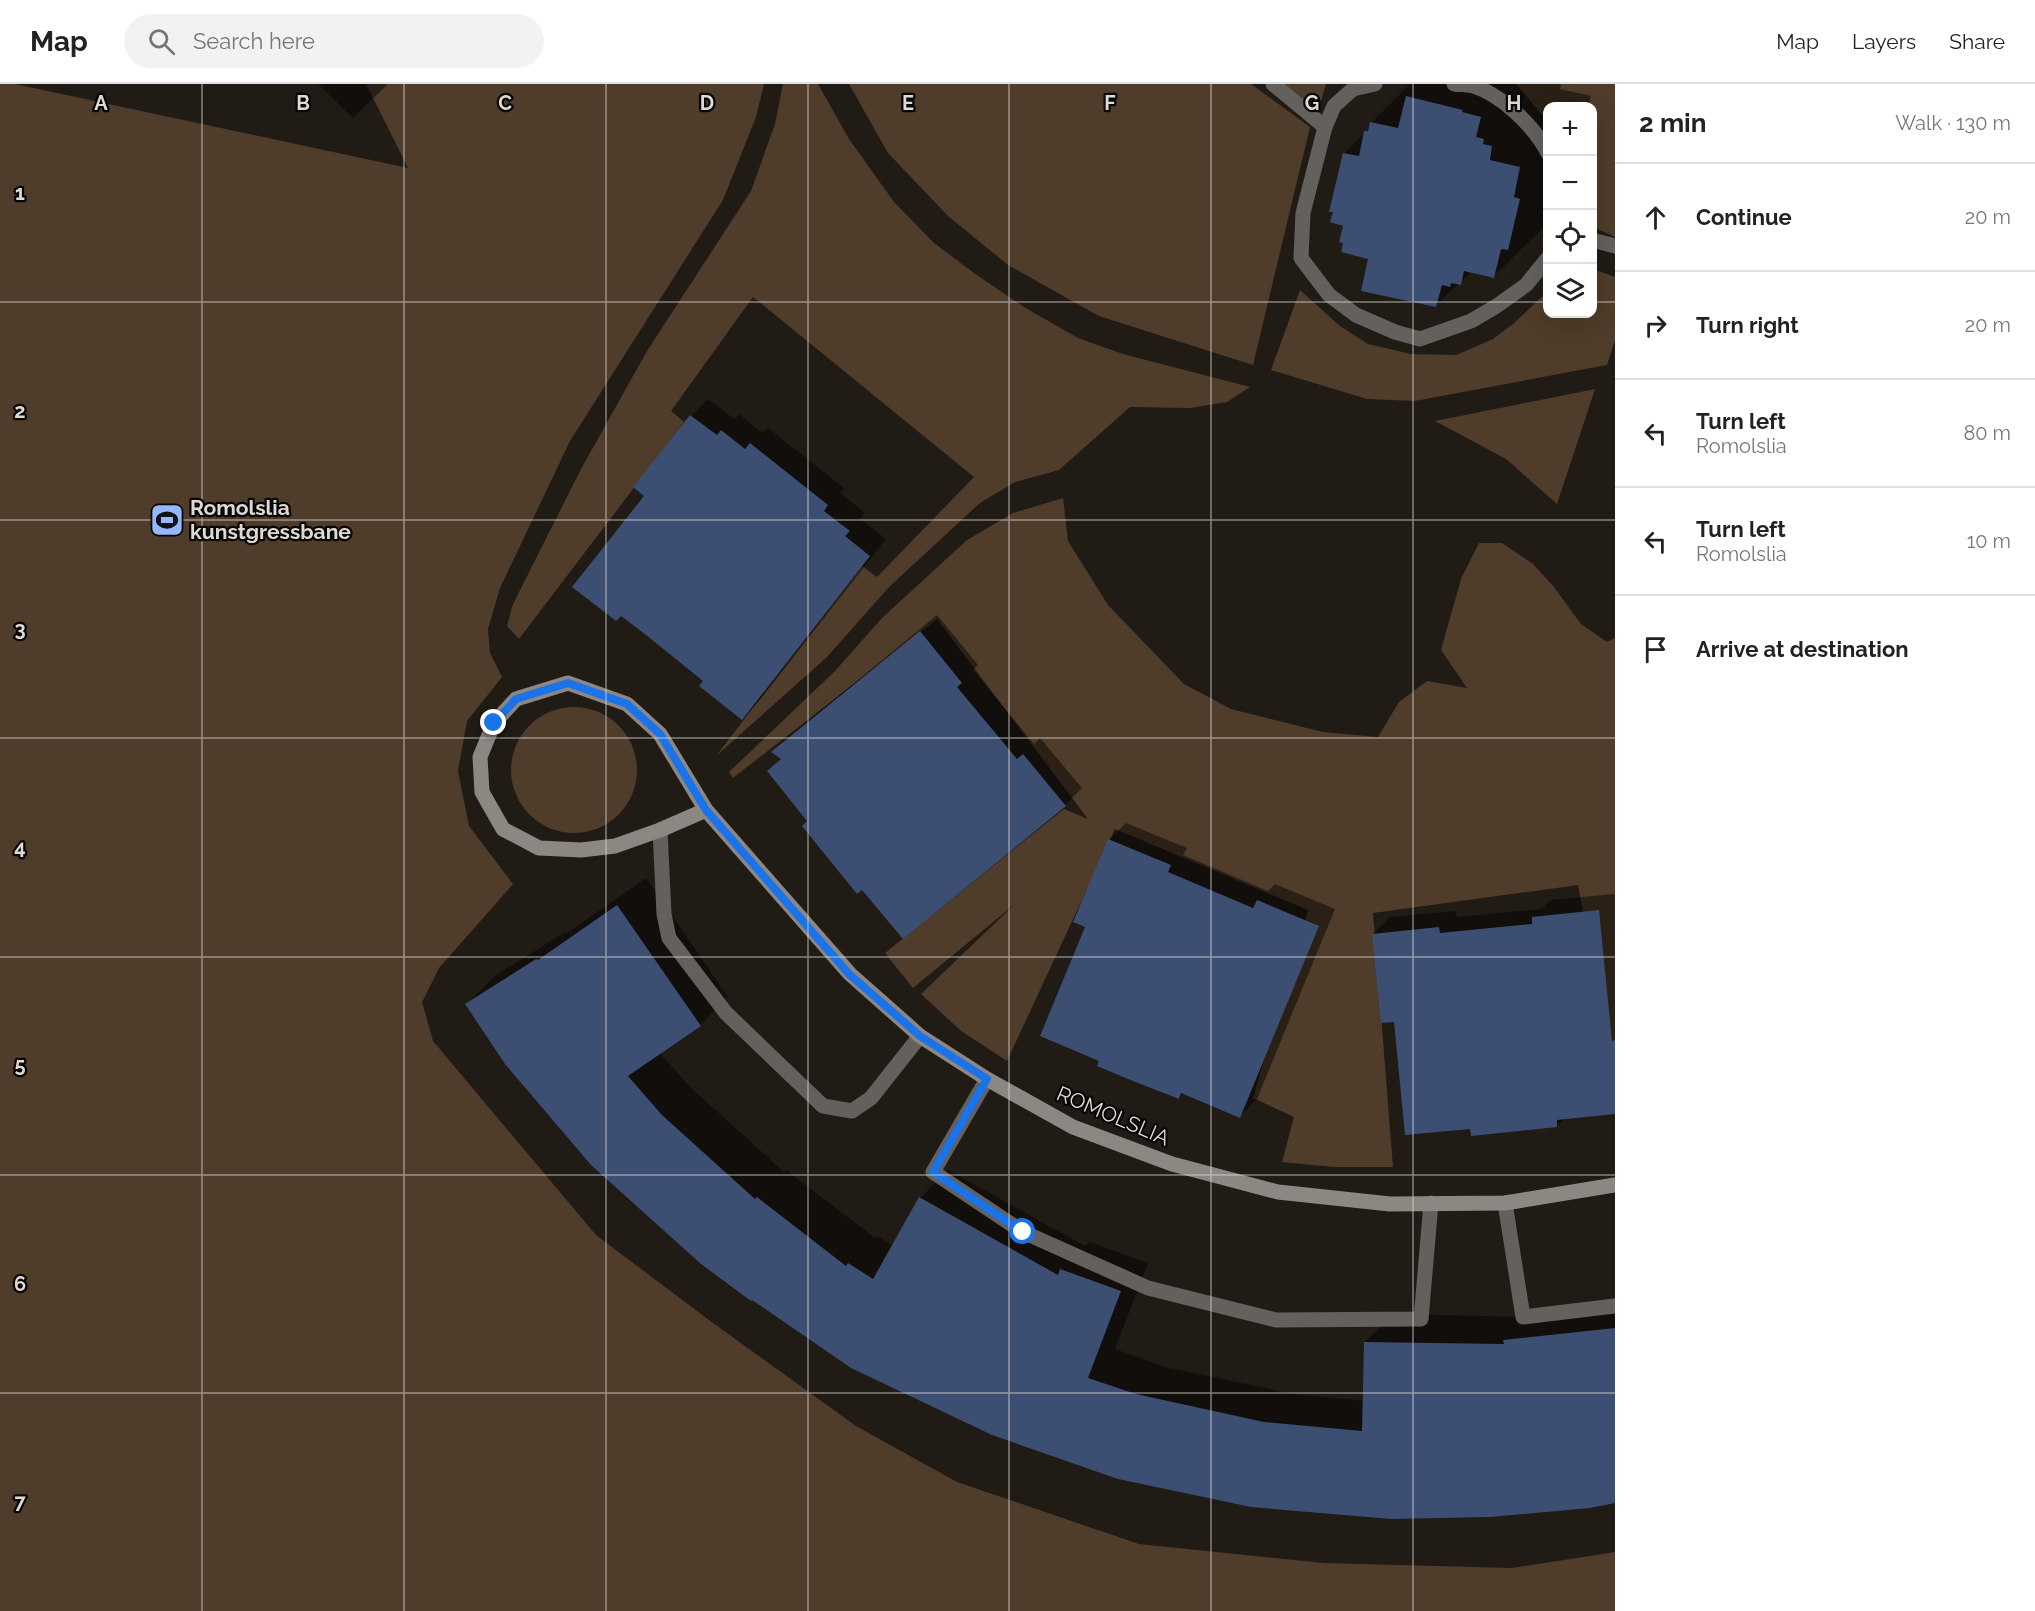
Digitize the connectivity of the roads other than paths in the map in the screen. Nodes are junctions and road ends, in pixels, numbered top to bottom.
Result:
1 (1273, 84) edge
2 (1375, 84) edge
3 (1454, 84) edge
4 (1325, 127) junction
5 (1543, 144) edge
6 (1597, 241) edge
7 (1615, 246) edge
8 (1543, 264) edge
9 (706, 810) junction
10 (660, 830) junction
11 (920, 1036) junction
12 (987, 1079) junction
13 (1615, 1185) edge
14 (1431, 1203) junction
15 (1505, 1203) junction
16 (1615, 1306) edge

1 - 4 lane
2 - 4 lane
3 - 5 lane
4 - 8 lane
6 - 7 lane
9 - 10 street, ROMOLSLIA
9 - 10 street, ROMOLSLIA
9 - 11 street, ROMOLSLIA
10 - 11 lane
11 - 12 street, ROMOLSLIA
12 - 14 street, ROMOLSLIA
12 - 14 lane
13 - 15 street, ROMOLSLIA
14 - 15 street, ROMOLSLIA
15 - 16 lane

